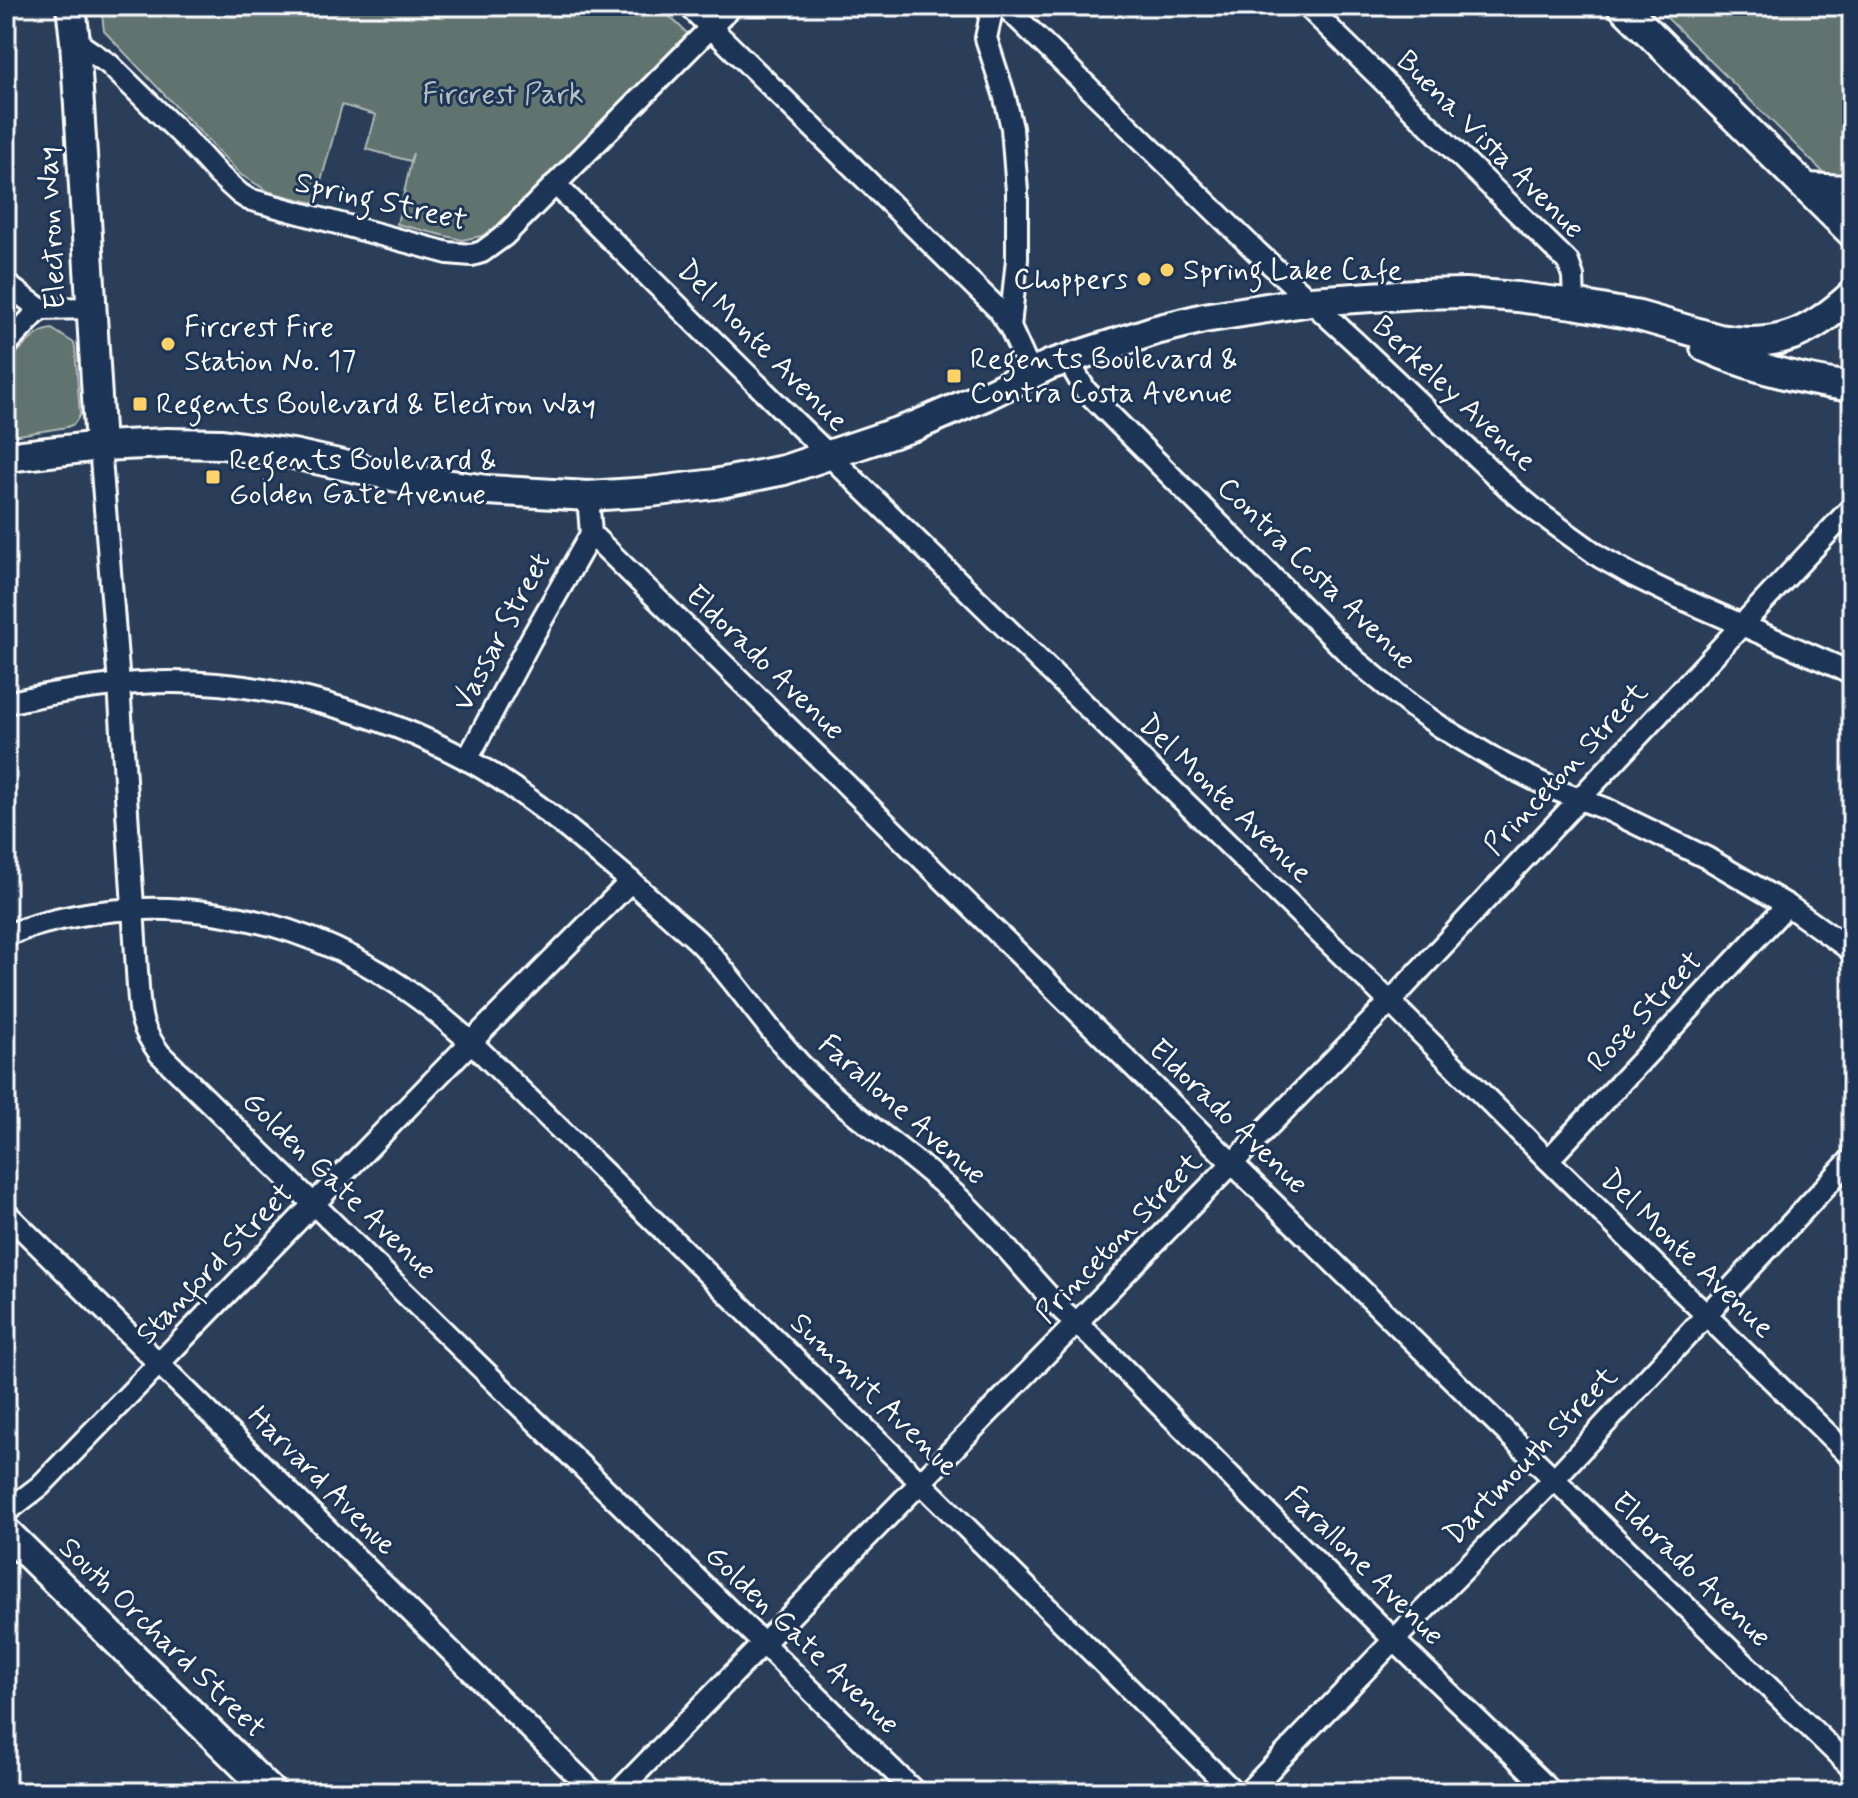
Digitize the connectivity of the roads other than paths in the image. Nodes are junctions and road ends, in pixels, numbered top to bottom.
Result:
1 (71, 6) edge
2 (689, 6) edge
3 (732, 6) edge
4 (993, 6) edge
5 (1005, 6) edge
6 (1307, 6) edge
7 (1622, 6) edge
8 (711, 27) junction
9 (75, 41) junction
10 (555, 184) junction
11 (1852, 185) edge
12 (1807, 188) junction
13 (1852, 233) edge
14 (6, 284) edge
15 (1852, 295) edge
16 (1311, 301) junction
17 (1574, 304) junction
18 (91, 308) junction
19 (40, 309) junction
20 (1639, 316) junction
21 (1010, 327) junction
22 (6, 345) edge
23 (1067, 359) junction
24 (1031, 374) junction
25 (1852, 387) edge
26 (100, 446) junction
27 (829, 455) junction
28 (6, 457) edge
29 (588, 496) junction
30 (1852, 507) edge
31 (591, 534) junction
32 (1743, 625) junction
33 (1852, 675) edge
34 (119, 684) junction
35 (6, 703) edge
36 (467, 760) junction
37 (1579, 799) junction
38 (631, 881) junction
39 (1787, 905) junction
40 (134, 908) junction
41 (6, 935) edge
42 (1852, 951) edge
43 (1390, 1002) junction
44 (471, 1042) junction
45 (1852, 1158) edge
46 (1548, 1160) junction
47 (1233, 1164) junction
48 (315, 1204) junction
49 (6, 1213) edge
50 (1706, 1315) junction
51 (1078, 1323) junction
52 (160, 1364) junction
53 (1852, 1458) edge
54 (1554, 1479) junction
55 (922, 1483) junction
56 (6, 1512) edge
57 (6, 1532) edge
58 (1394, 1640) junction
59 (763, 1644) junction
60 (1852, 1768) edge
61 (271, 1792) edge
62 (594, 1792) edge
63 (618, 1792) edge
64 (915, 1792) edge
65 (1234, 1792) edge
66 (1248, 1792) edge
67 (1552, 1792) edge

1 - 9 main road, Electron Way
2 - 8 street
3 - 8 street, Spring Street
4 - 21 street
5 - 16 street, Berkeley Avenue
6 - 17 street, Buena Vista Avenue
7 - 12 main road
8 - 10 street, Spring Street
8 - 21 street
9 - 10 street, Spring Street
9 - 18 main road, Electron Way
10 - 27 street, Del Monte Avenue
11 - 12 main road
12 - 13 main road
14 - 19 street
15 - 20 main road
16 - 17 main road
16 - 23 main road
16 - 32 street, Berkeley Avenue
17 - 20 main road
18 - 19 street
18 - 26 main road, Electron Way
19 - 22 street
20 - 25 main road
21 - 24 street
23 - 24 main road
23 - 37 street, Contra Costa Avenue
24 - 27 main road
26 - 28 main road
26 - 29 main road
26 - 34 street, Golden Gate Avenue
27 - 29 main road
27 - 43 street, Del Monte Avenue
29 - 31 street
30 - 32 street, Princeton Street
31 - 36 street, Vassar Street
31 - 47 street, Eldorado Avenue
32 - 33 street, Berkeley Avenue
32 - 37 street, Princeton Street
34 - 35 street, Farallone Avenue
34 - 36 street, Farallone Avenue
34 - 40 street, Golden Gate Avenue
36 - 38 street, Farallone Avenue
37 - 39 street, Contra Costa Avenue
37 - 43 street, Princeton Street
38 - 44 street, Stanford Street
38 - 51 street, Farallone Avenue
39 - 42 street, Contra Costa Avenue
39 - 46 street, Rose Street
40 - 41 street, Summit Avenue
40 - 44 street, Summit Avenue
40 - 48 street, Golden Gate Avenue
43 - 46 street, Del Monte Avenue
43 - 47 street, Princeton Street
44 - 48 street, Stanford Street
44 - 55 street, Summit Avenue
45 - 50 street, Dartmouth Street
46 - 50 street, Del Monte Avenue
47 - 51 street, Princeton Street
47 - 54 street, Eldorado Avenue
48 - 52 street, Stanford Street
48 - 59 street, Golden Gate Avenue
49 - 52 street, Harvard Avenue
50 - 53 street, Del Monte Avenue
50 - 54 street, Dartmouth Street
51 - 55 street, Princeton Street
51 - 58 street, Farallone Avenue
52 - 56 street, Stanford Street
52 - 62 street, Harvard Avenue
54 - 58 street, Dartmouth Street
54 - 60 street, Eldorado Avenue
55 - 59 street, Princeton Street
55 - 65 street, Summit Avenue
57 - 61 main road, South Orchard Street
58 - 66 street, Dartmouth Street
58 - 67 street, Farallone Avenue
59 - 63 street, Princeton Street
59 - 64 street, Golden Gate Avenue

